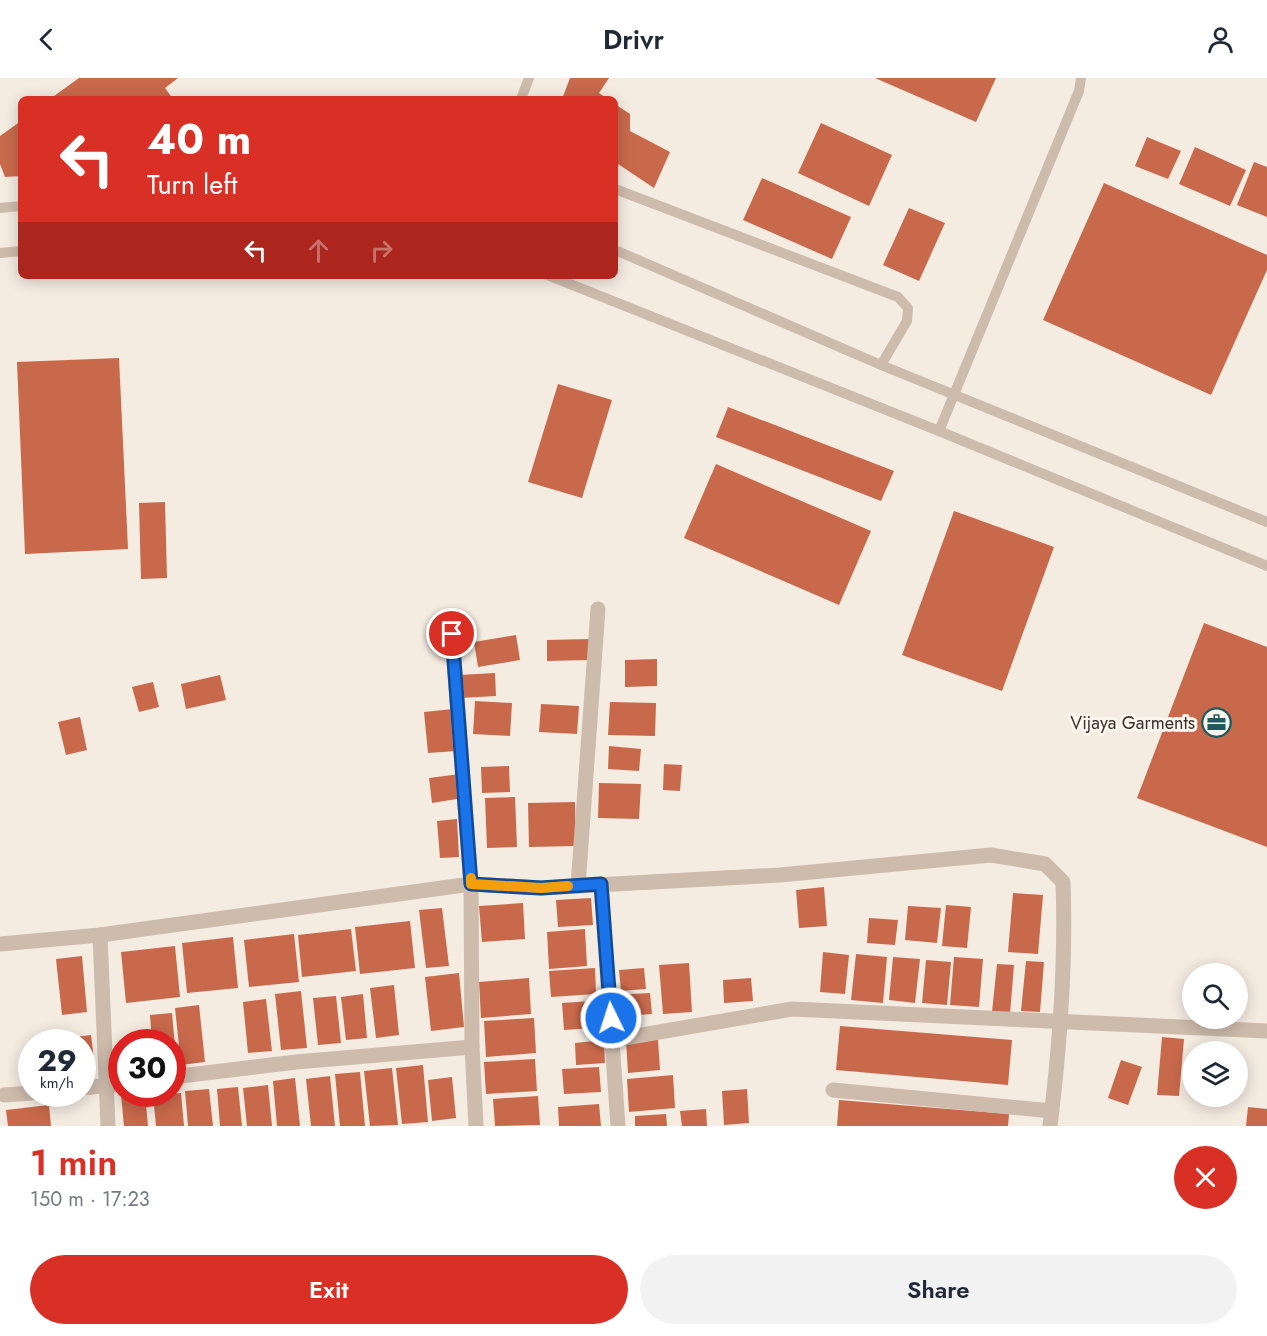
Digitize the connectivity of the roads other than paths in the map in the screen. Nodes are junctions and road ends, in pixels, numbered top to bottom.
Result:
1 (529, 78) edge
2 (1081, 78) edge
3 (522, 96) edge
4 (618, 190) edge
5 (18, 206) edge
6 (0, 208) edge
7 (18, 251) edge
8 (618, 251) edge
9 (0, 253) edge
10 (558, 279) edge
11 (881, 365) junction
12 (955, 393) junction
13 (939, 431) junction
14 (1267, 522) edge
15 (1267, 566) edge
16 (598, 609) dead end
17 (452, 634) dead end
18 (471, 884) junction
19 (601, 884) junction
20 (578, 886) junction
21 (100, 935) junction
22 (0, 944) edge
23 (1062, 1020) junction
24 (109, 1029) edge
25 (1267, 1030) edge
26 (613, 1040) junction
27 (472, 1047) junction
28 (186, 1075) edge
29 (833, 1090) dead end
30 (18, 1094) edge
31 (4, 1095) dead end
32 (111, 1107) edge
33 (1051, 1118) edge
34 (108, 1126) edge
35 (476, 1126) edge
36 (618, 1126) edge

1 - 3 lane
2 - 12 lane
4 - 11 lane
5 - 6 lane
7 - 9 lane
8 - 11 lane
10 - 13 lane
11 - 12 lane
12 - 13 lane
12 - 14 lane
13 - 15 lane
16 - 20 street
17 - 18 street
18 - 20 street
18 - 21 street
18 - 27 street
19 - 20 street
19 - 23 street
19 - 26 street
21 - 22 street
21 - 24 street
23 - 25 street
23 - 26 street
23 - 33 street
26 - 36 street
27 - 28 street
27 - 35 street
29 - 33 street
30 - 31 street
32 - 34 street

